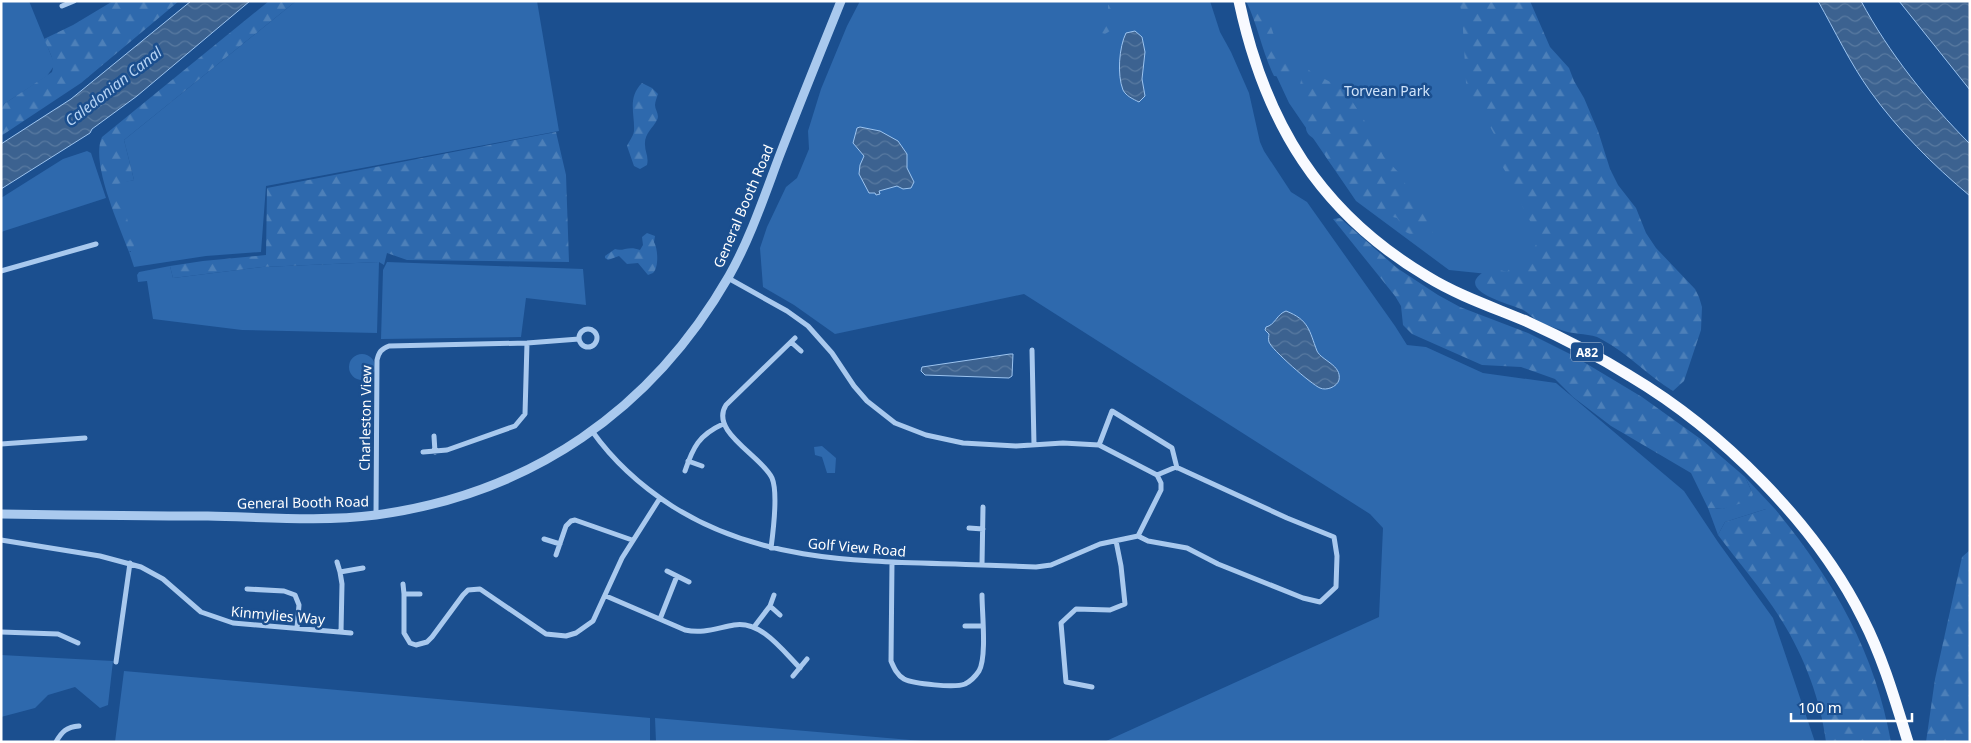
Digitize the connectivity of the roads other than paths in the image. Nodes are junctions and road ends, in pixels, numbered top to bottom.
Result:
1 (74, 1) edge
2 (841, 1) edge
3 (1239, 1) edge
4 (62, 6) dead end
5 (96, 244) dead end
6 (1, 271) edge
7 (728, 278) junction
8 (579, 339) dead end
9 (527, 344) junction
10 (1032, 350) dead end
11 (801, 351) dead end
12 (723, 424) junction
13 (592, 431) junction
14 (434, 436) dead end
15 (85, 438) dead end
16 (1, 444) edge
17 (1034, 445) junction
18 (1099, 445) junction
19 (423, 452) dead end
20 (435, 452) junction
21 (688, 461) junction
22 (702, 466) dead end
23 (1177, 468) junction
24 (685, 471) dead end
25 (1157, 475) junction
26 (660, 498) junction
27 (983, 507) dead end
28 (1, 514) edge
29 (376, 515) junction
30 (969, 528) dead end
31 (983, 529) junction
32 (1138, 536) junction
33 (544, 539) dead end
34 (1, 540) edge
35 (632, 540) junction
36 (1116, 541) junction
37 (560, 544) junction
38 (771, 548) junction
39 (556, 555) dead end
40 (337, 562) dead end
41 (892, 562) junction
42 (130, 563) junction
43 (982, 565) junction
44 (363, 568) dead end
45 (667, 571) dead end
46 (340, 572) junction
47 (677, 576) junction
48 (263, 582) dead end
49 (689, 582) dead end
50 (403, 584) dead end
51 (247, 589) dead end
52 (263, 590) junction
53 (404, 594) junction
54 (420, 594) dead end
55 (774, 595) dead end
56 (982, 595) dead end
57 (606, 596) junction
58 (770, 606) junction
59 (780, 615) dead end
60 (660, 618) junction
61 (754, 626) junction
62 (965, 626) dead end
63 (982, 626) junction
64 (297, 628) junction
65 (1, 632) edge
66 (341, 632) junction
67 (351, 633) dead end
68 (78, 643) dead end
69 (807, 659) dead end
70 (116, 662) dead end
71 (800, 668) junction
72 (793, 676) dead end
73 (1092, 687) dead end
74 (79, 726) dead end
75 (56, 742) edge
76 (1908, 742) edge

1 - 4 street
2 - 7 street, General Booth Road
3 - 76 highway, A82
5 - 6 street
7 - 13 street, General Booth Road
7 - 17 street
8 - 9 street, Charleston View
9 - 20 street
9 - 29 street, Charleston View
10 - 17 street
11 - 12 street
12 - 21 street
12 - 38 street
13 - 26 street, Golf View Road
13 - 29 street, General Booth Road
14 - 20 street
15 - 16 street
17 - 18 street
18 - 23 street
18 - 25 street
19 - 20 street
21 - 22 street
21 - 24 street
23 - 25 street
23 - 32 street
25 - 32 street
26 - 35 street
26 - 38 street, Golf View Road
27 - 31 street
28 - 29 street, General Booth Road
30 - 31 street
31 - 43 street
32 - 36 street, Golf View Road
33 - 37 street
34 - 42 street, Kinmylies Way
35 - 37 street
35 - 57 street
36 - 43 street, Golf View Road
36 - 73 street
37 - 39 street
38 - 41 street, Golf View Road
40 - 46 street
41 - 43 street, Golf View Road
41 - 63 street
42 - 64 street, Kinmylies Way
42 - 70 street
44 - 46 street
45 - 47 street
46 - 66 street
47 - 49 street
47 - 60 street
48 - 52 street
50 - 53 street
51 - 52 street
52 - 64 street
53 - 54 street
53 - 57 street
55 - 58 street
56 - 63 street
57 - 60 street
58 - 59 street
58 - 61 street
60 - 61 street
61 - 71 street
62 - 63 street
64 - 66 street, Kinmylies Way
65 - 68 street
66 - 67 street, Kinmylies Way
69 - 71 street
71 - 72 street
74 - 75 street

